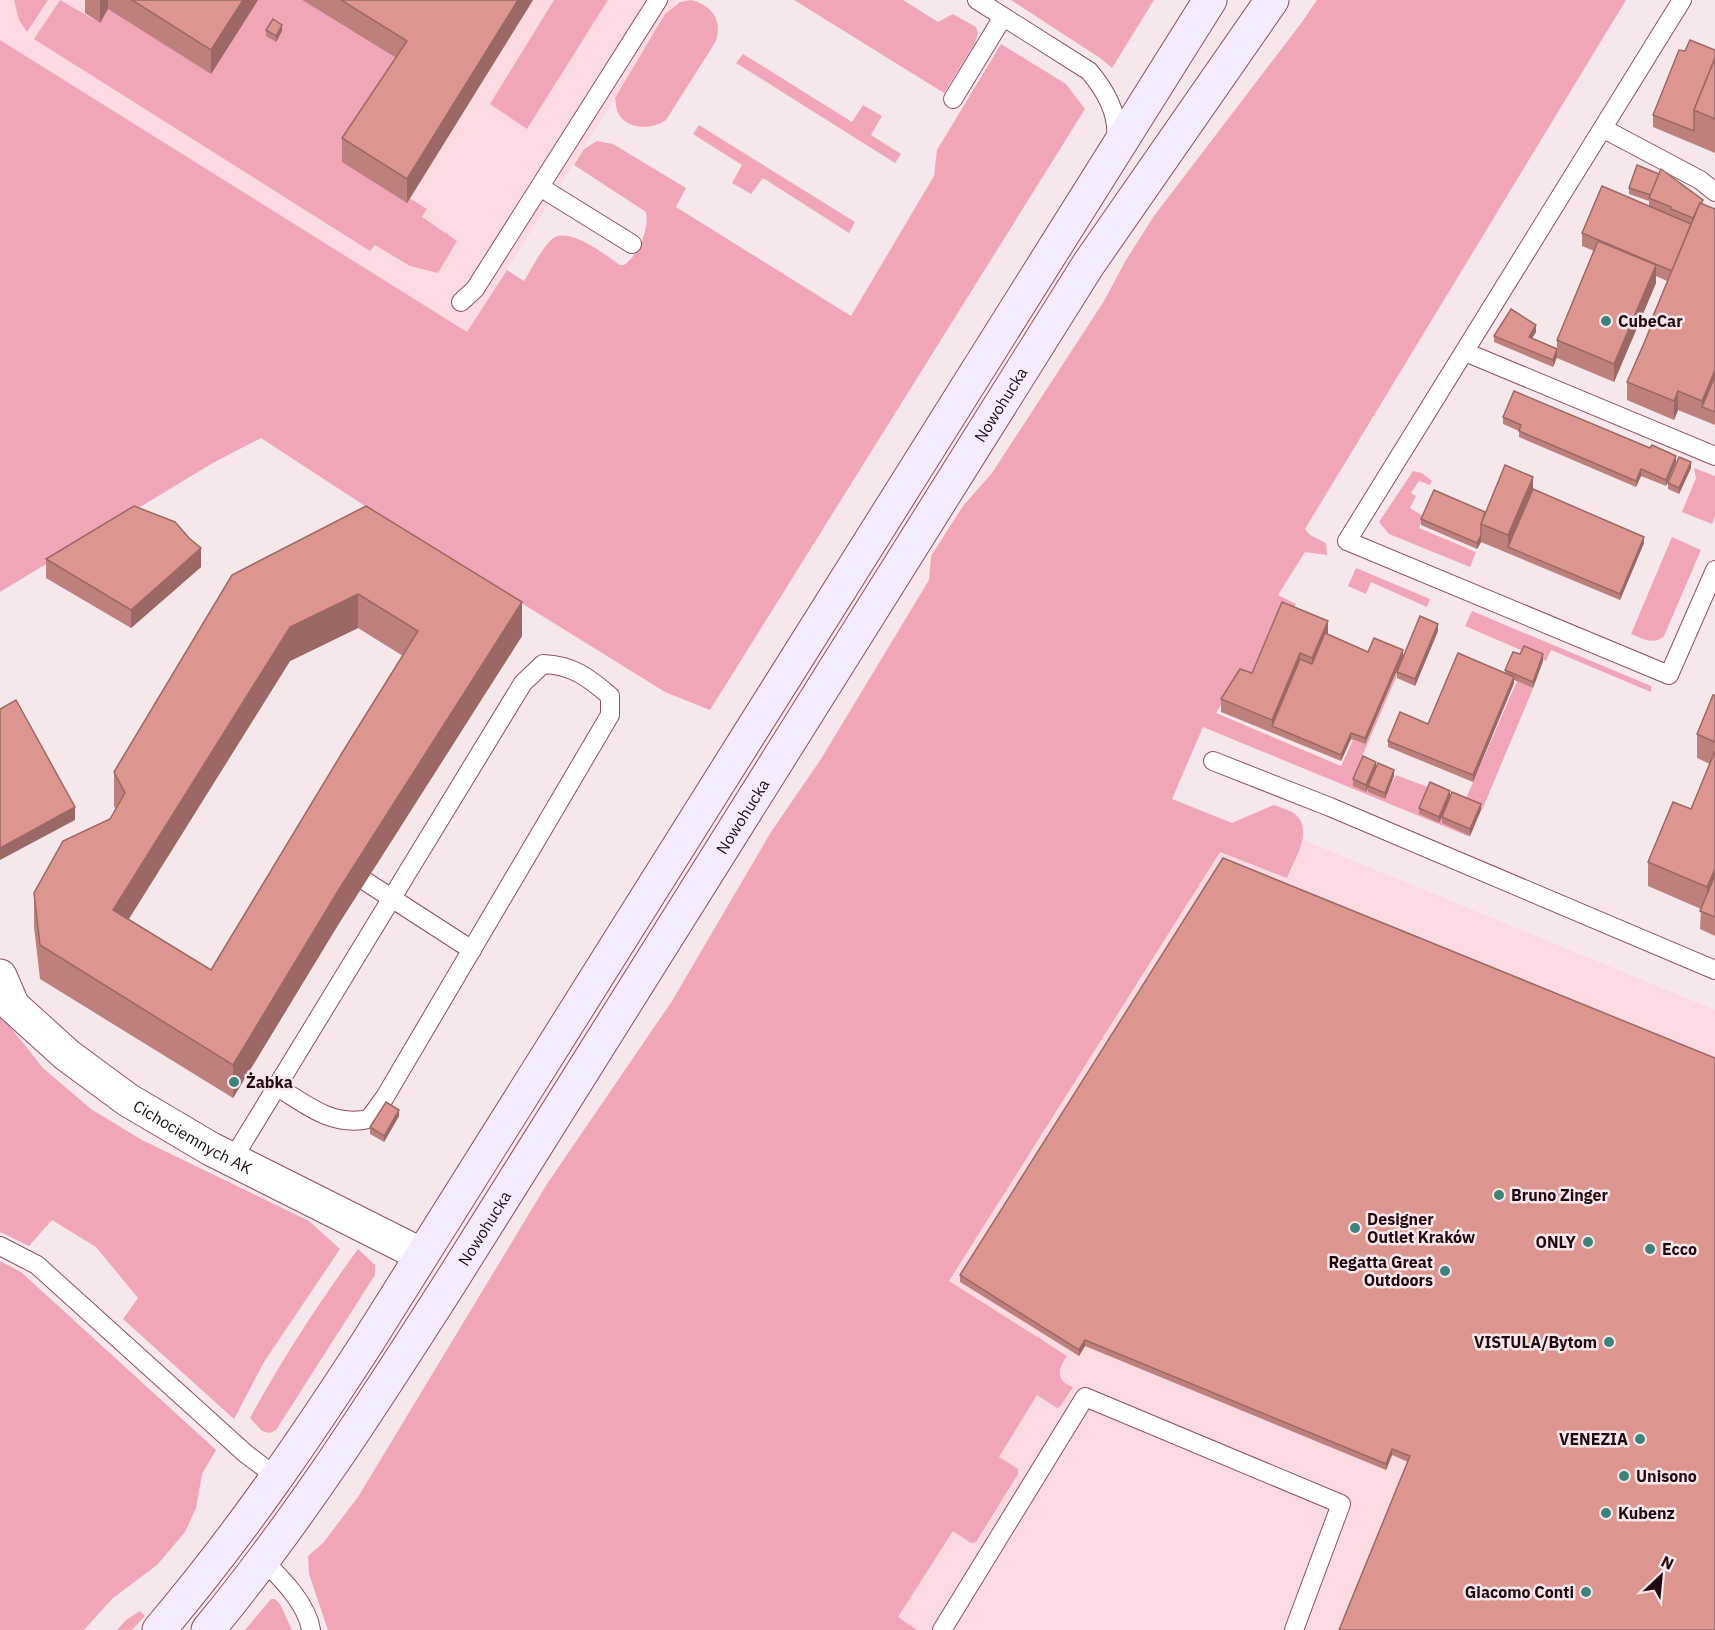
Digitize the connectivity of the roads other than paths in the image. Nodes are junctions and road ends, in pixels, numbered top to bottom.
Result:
1 (658, 0) edge
2 (977, 0) edge
3 (1210, 0) edge
4 (1272, 0) edge
5 (1682, 0) edge
6 (1003, 17) junction
7 (953, 99) dead end
8 (1604, 129) junction
9 (1112, 156) junction
10 (540, 187) junction
11 (1715, 192) edge
12 (632, 244) dead end
13 (461, 302) dead end
14 (1465, 352) junction
15 (1715, 456) edge
16 (1715, 570) edge
17 (1213, 761) dead end
18 (365, 881) edge
19 (392, 897) junction
20 (472, 950) junction
21 (1715, 970) edge
22 (0, 976) edge
23 (276, 1086) junction
24 (232, 1160) junction
25 (0, 1246) edge
26 (422, 1255) junction
27 (278, 1478) junction
28 (264, 1561) junction
29 (159, 1630) edge
30 (208, 1630) edge
31 (311, 1630) edge
32 (942, 1630) edge
33 (1294, 1630) edge

1 - 10 lane
2 - 6 lane
3 - 9 main road
4 - 28 main road, Nowohucka
5 - 8 lane
6 - 7 lane
6 - 9 lane
8 - 11 lane
8 - 14 lane
9 - 26 main road
10 - 12 lane
10 - 13 lane
14 - 15 lane
14 - 16 lane
17 - 21 lane
18 - 19 lane
19 - 20 lane
19 - 20 lane
19 - 23 lane
20 - 23 lane
22 - 24 street, Cichociemnych AK
23 - 24 lane
24 - 26 street, Cichociemnych AK
25 - 27 lane
26 - 27 main road
27 - 29 main road
28 - 30 main road, Nowohucka
28 - 31 lane
32 - 33 lane

